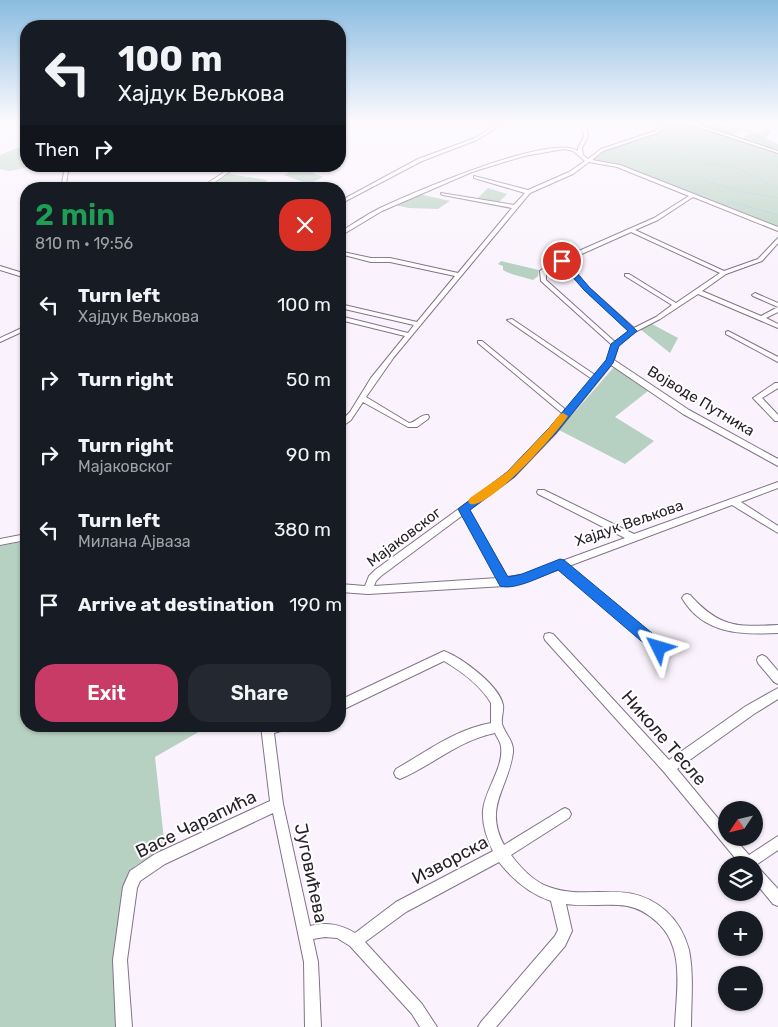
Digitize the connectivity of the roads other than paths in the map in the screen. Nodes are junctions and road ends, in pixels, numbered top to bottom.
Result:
1 (402, 170) edge
2 (473, 170) edge
3 (575, 170) edge
4 (628, 170) edge
5 (227, 172) edge
6 (476, 177) dead end
7 (212, 182) edge
8 (528, 192) junction
9 (443, 194) dead end
10 (692, 196) junction
11 (346, 200) edge
12 (515, 207) junction
13 (778, 229) edge
14 (346, 230) edge
15 (631, 230) junction
16 (778, 240) edge
17 (346, 255) edge
18 (562, 261) junction
19 (0, 268) edge
20 (724, 273) junction
21 (20, 274) edge
22 (459, 275) junction
23 (627, 275) dead end
24 (697, 291) junction
25 (755, 295) dead end
26 (676, 305) junction
27 (778, 305) edge
28 (346, 307) edge
29 (778, 309) edge
30 (762, 318) junction
31 (346, 319) edge
32 (510, 320) dead end
33 (418, 324) junction
34 (778, 326) edge
35 (20, 331) edge
36 (633, 331) junction
37 (728, 333) dead end
38 (409, 335) junction
39 (0, 340) edge
40 (480, 342) dead end
41 (614, 345) junction
42 (778, 360) edge
43 (610, 361) junction
44 (595, 378) junction
45 (778, 385) edge
46 (362, 398) junction
47 (566, 413) junction
48 (425, 417) dead end
49 (778, 419) edge
50 (346, 422) edge
51 (778, 463) edge
52 (778, 485) edge
53 (541, 492) dead end
54 (734, 502) junction
55 (464, 509) junction
56 (778, 530) edge
57 (20, 538) edge
58 (633, 538) junction
59 (0, 542) edge
60 (560, 564) junction
61 (505, 582) junction
62 (346, 588) edge
63 (368, 590) junction
64 (687, 598) dead end
65 (778, 630) edge
66 (550, 637) dead end
67 (659, 648) dead end
68 (762, 660) dead end
69 (778, 679) edge
70 (778, 693) edge
71 (346, 703) edge
72 (498, 727) junction
73 (271, 732) edge
74 (668, 768) junction
75 (400, 773) dead end
76 (277, 804) junction
77 (565, 814) dead end
78 (778, 842) edge
79 (501, 854) junction
80 (741, 856) edge
81 (762, 856) edge
82 (763, 882) edge
83 (557, 896) junction
84 (778, 899) edge
85 (304, 934) junction
86 (356, 941) junction
87 (124, 1027) edge
88 (312, 1027) edge
89 (429, 1027) edge
90 (486, 1027) edge
91 (683, 1027) edge

1 - 11 street
2 - 14 street
3 - 8 street
4 - 10 street
5 - 7 street
6 - 8 street
8 - 12 street
9 - 12 street
10 - 13 street
10 - 15 street
12 - 22 street
15 - 18 street
15 - 20 street
16 - 20 street
17 - 22 street
18 - 36 street
18 - 41 street
19 - 21 street
20 - 24 street
22 - 33 street
23 - 26 street
24 - 26 street
24 - 30 street
25 - 27 street
26 - 36 street
28 - 33 street
29 - 30 street
30 - 34 street
31 - 38 street
32 - 44 street
33 - 38 street
35 - 39 street
36 - 41 street
37 - 42 street
38 - 46 street
40 - 47 street
41 - 43 street, Мајаковског
43 - 44 street, Мајаковског
43 - 51 street, Војводе Путника
44 - 47 street, Мајаковског
45 - 49 street
46 - 48 street
46 - 50 street
47 - 55 street, Мајаковског
52 - 54 street, Хајдук Вељкова
53 - 58 street
54 - 56 street
54 - 58 street, Хајдук Вељкова
55 - 61 street
55 - 63 street, Мајаковског
57 - 59 street
58 - 60 street, Хајдук Вељкова
60 - 61 street, Хајдук Вељкова
60 - 67 street
61 - 63 street, Хајдук Вељкова
62 - 63 street, Хајдук Вељкова
64 - 65 street
66 - 74 street, Николе Тесле
68 - 69 street
70 - 74 street
71 - 72 street
72 - 75 street
72 - 79 street
73 - 76 street, Југовићева
74 - 80 street, Николе Тесле
76 - 85 street, Југовићева
76 - 87 street, Васе Чарапића
77 - 79 street, Изворска
78 - 81 street
79 - 83 street
79 - 86 street, Изворска
82 - 84 street, Николе Тесле
83 - 90 street
83 - 91 street
85 - 86 street
85 - 88 street, Југовићева
86 - 89 street

